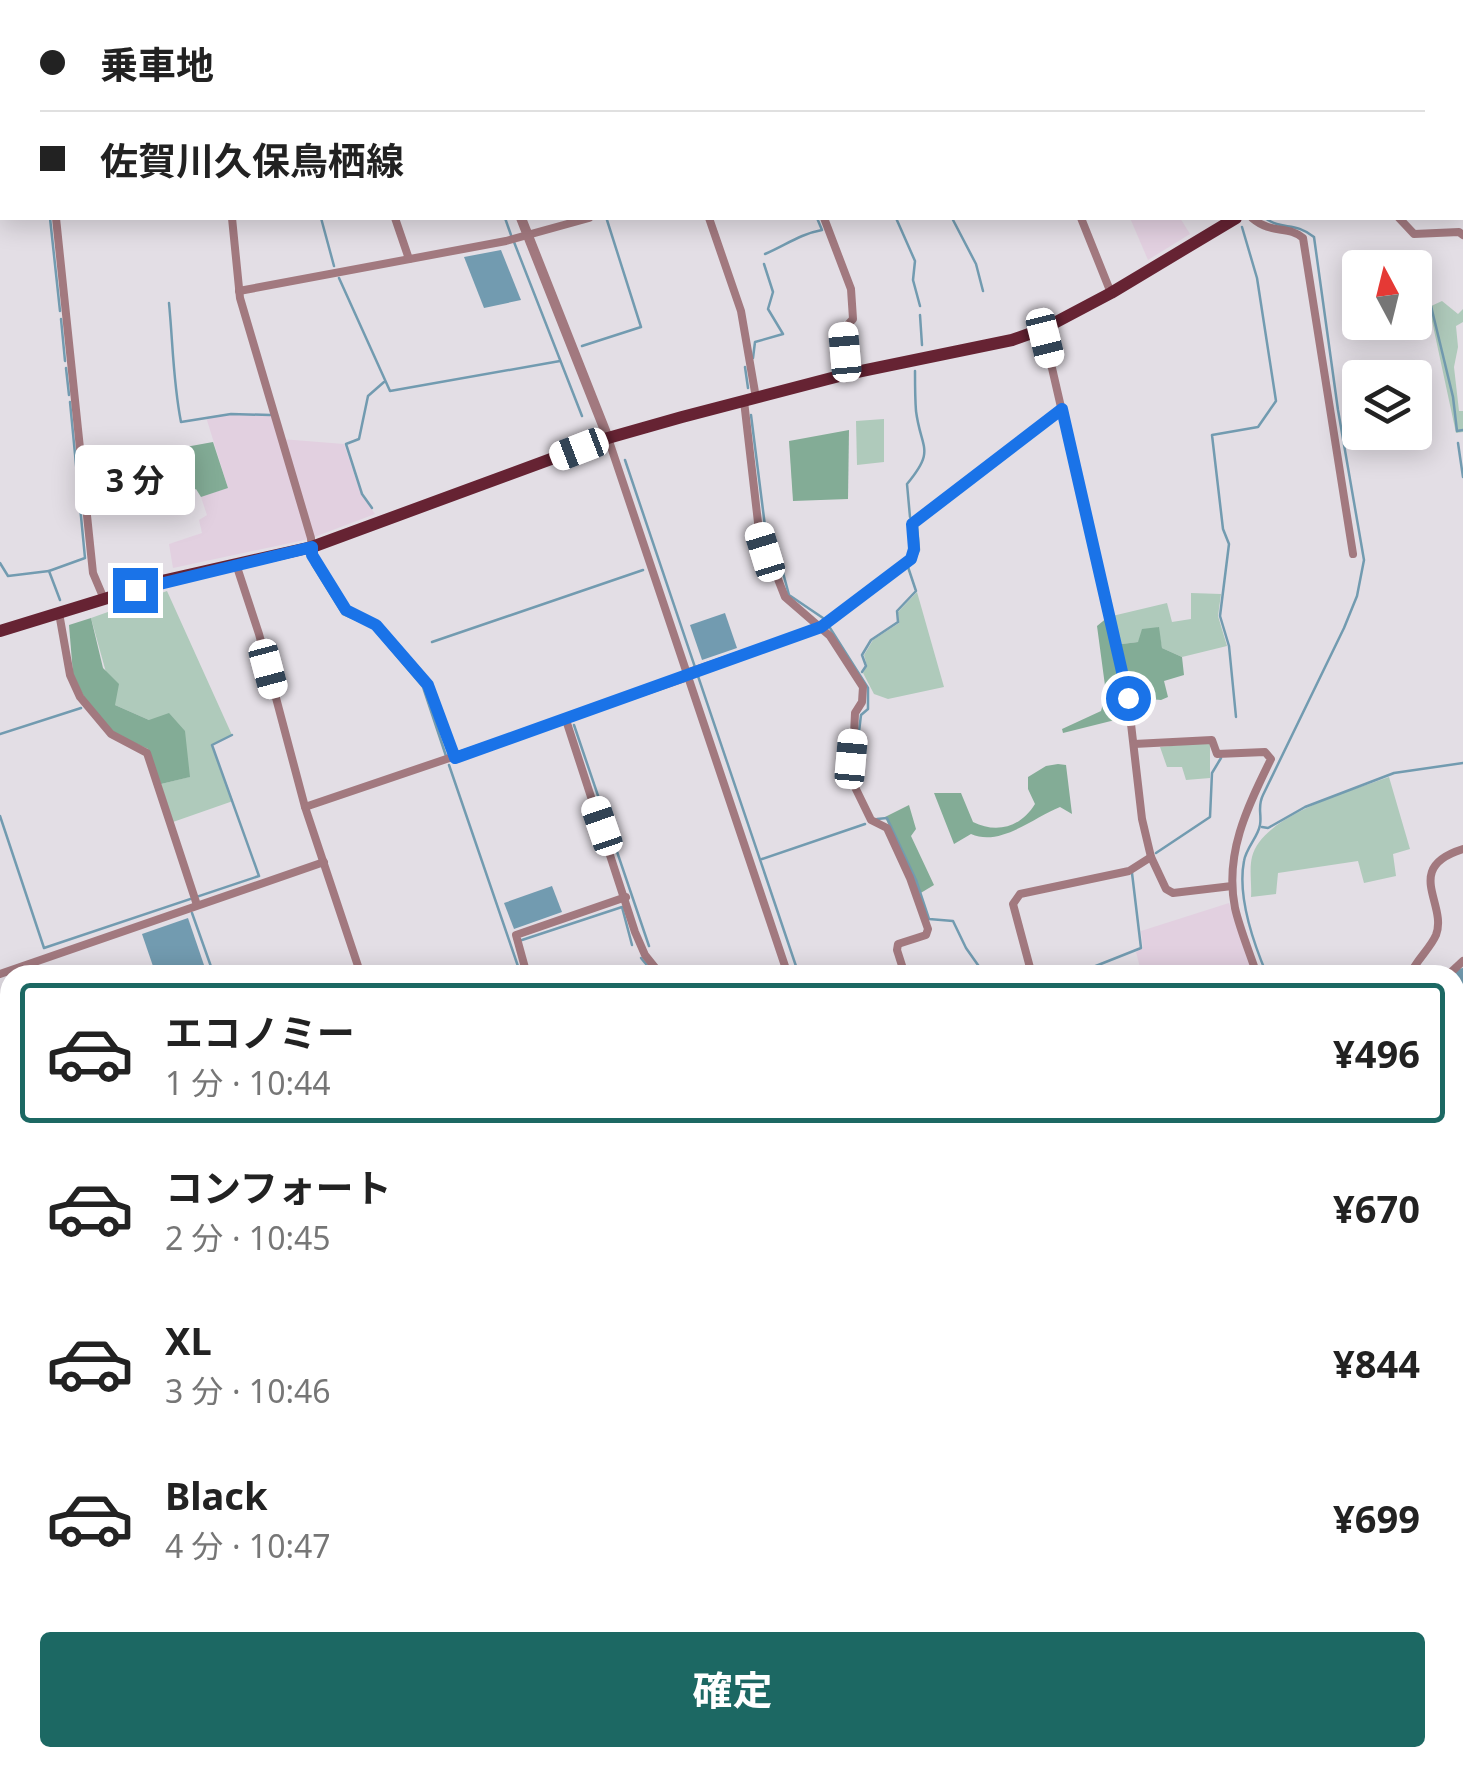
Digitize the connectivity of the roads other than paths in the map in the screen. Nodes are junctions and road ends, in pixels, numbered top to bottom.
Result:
1 (56, 220) edge
2 (232, 220) edge
3 (396, 220) edge
4 (522, 220) edge
5 (582, 220) edge
6 (710, 220) edge
7 (825, 220) edge
8 (1082, 220) edge
9 (1233, 220) edge
10 (1254, 220) edge
11 (1402, 220) edge
12 (1463, 235) edge
13 (524, 236) junction
14 (409, 258) junction
15 (239, 291) junction
16 (1111, 294) junction
17 (1043, 329) junction
18 (847, 374) junction
19 (750, 399) junction
20 (1062, 409) junction
21 (608, 438) junction
22 (312, 547) junction
23 (1353, 554) dead end
24 (236, 564) junction
25 (104, 600) junction
26 (58, 614) junction
27 (821, 627) junction
28 (0, 631) edge
29 (687, 675) junction
30 (566, 720) junction
31 (1134, 744) junction
32 (455, 758) junction
33 (306, 807) junction
34 (1463, 849) edge
35 (1151, 857) junction
36 (324, 862) junction
37 (1232, 886) junction
38 (626, 897) junction
39 (196, 901) junction
40 (38, 965) edge
41 (359, 965) edge
42 (524, 965) edge
43 (654, 965) edge
44 (785, 965) edge
45 (902, 965) edge
46 (1029, 965) edge
47 (1254, 965) edge
48 (1416, 965) edge

1 - 25 street
2 - 15 street
3 - 14 street
4 - 13 street
5 - 13 street
6 - 19 street
7 - 18 street
8 - 16 street
9 - 16 main road
10 - 23 street
11 - 12 street
13 - 14 street
13 - 21 street
14 - 15 street
15 - 22 street
16 - 17 main road
17 - 18 main road
17 - 20 street
18 - 19 main road
19 - 21 main road
19 - 27 street
20 - 27 street
20 - 31 street
21 - 22 main road
21 - 29 street
22 - 24 main road
22 - 32 street
24 - 25 main road
24 - 33 street
25 - 26 main road
26 - 28 main road
26 - 39 street
27 - 29 street
27 - 45 street
29 - 30 street
29 - 44 street
30 - 32 street
30 - 38 street
31 - 35 street
31 - 37 street
32 - 33 street
33 - 36 street
34 - 48 street
35 - 37 street
35 - 46 street
36 - 39 street
36 - 41 street
37 - 47 street
38 - 42 street
38 - 43 street
39 - 40 street

